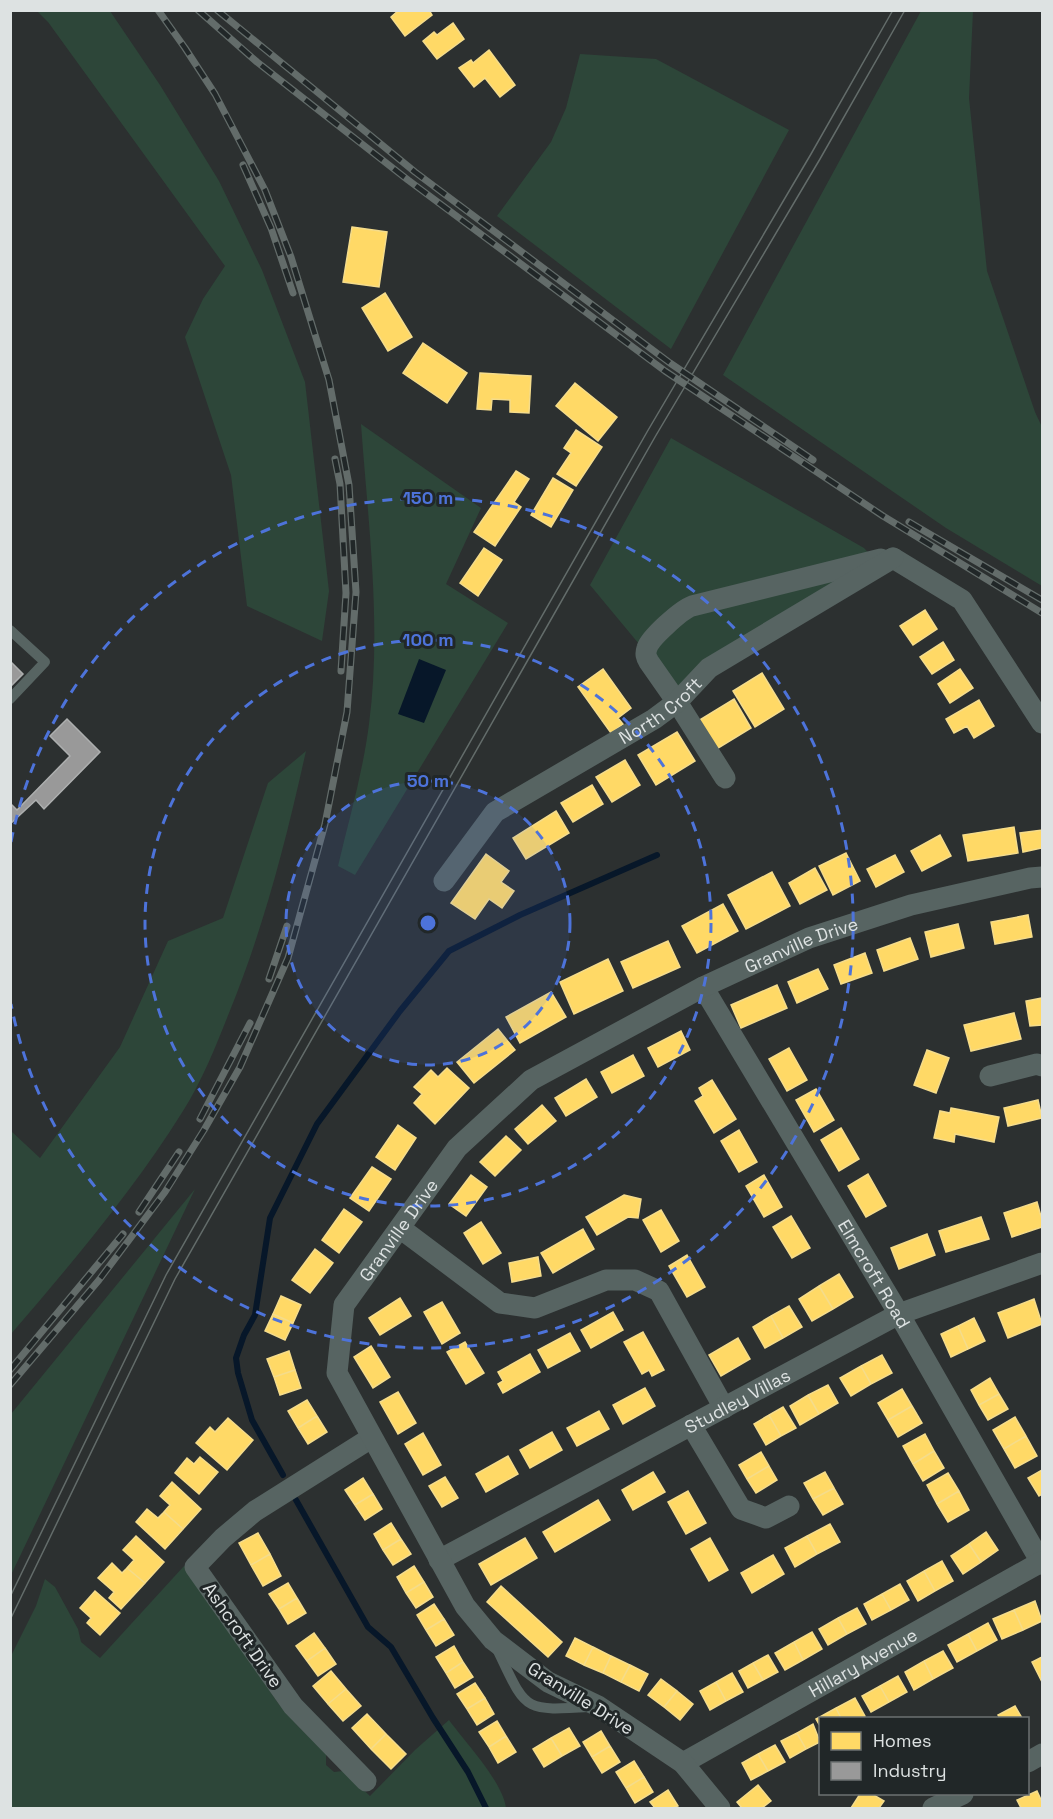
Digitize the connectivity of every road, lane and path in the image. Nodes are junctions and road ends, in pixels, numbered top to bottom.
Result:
1 (893, 558) junction
2 (10, 630) edge
3 (10, 699) edge
4 (678, 702) junction
5 (1042, 723) edge
6 (725, 778) dead end
7 (1042, 878) edge
8 (444, 881) dead end
9 (703, 987) junction
10 (1042, 1066) edge
11 (990, 1076) dead end
12 (399, 1228) junction
13 (1042, 1263) edge
14 (899, 1314) junction
15 (724, 1407) junction
16 (691, 1425) junction
17 (371, 1438) junction
18 (789, 1506) dead end
19 (439, 1560) junction
20 (1042, 1563) edge
21 (493, 1640) junction
22 (598, 1706) junction
23 (683, 1763) junction
24 (366, 1781) dead end
25 (961, 1795) edge
26 (720, 1809) edge
27 (933, 1809) edge

1 - 4 street, North Croft
1 - 4 street
1 - 5 street
2 - 3 lane
4 - 6 street
4 - 8 street, North Croft
7 - 9 street, Granville Drive
9 - 12 street, Granville Drive
9 - 14 street, Elmcroft Road
10 - 11 street
12 - 15 street
12 - 17 street, Granville Drive
13 - 14 street, Studley Villas
14 - 15 street, Studley Villas
14 - 20 street, Elmcroft Road
15 - 16 street, Studley Villas
16 - 18 street, Studley Villas
16 - 19 street, Studley Villas
17 - 19 street, Granville Drive
17 - 24 street, Ashcroft Drive
19 - 21 street, Granville Drive
20 - 23 street, Hillary Avenue
21 - 22 street, Granville Drive
21 - 22 lane
22 - 23 street, Granville Drive
23 - 26 street, Granville Drive
25 - 27 street

